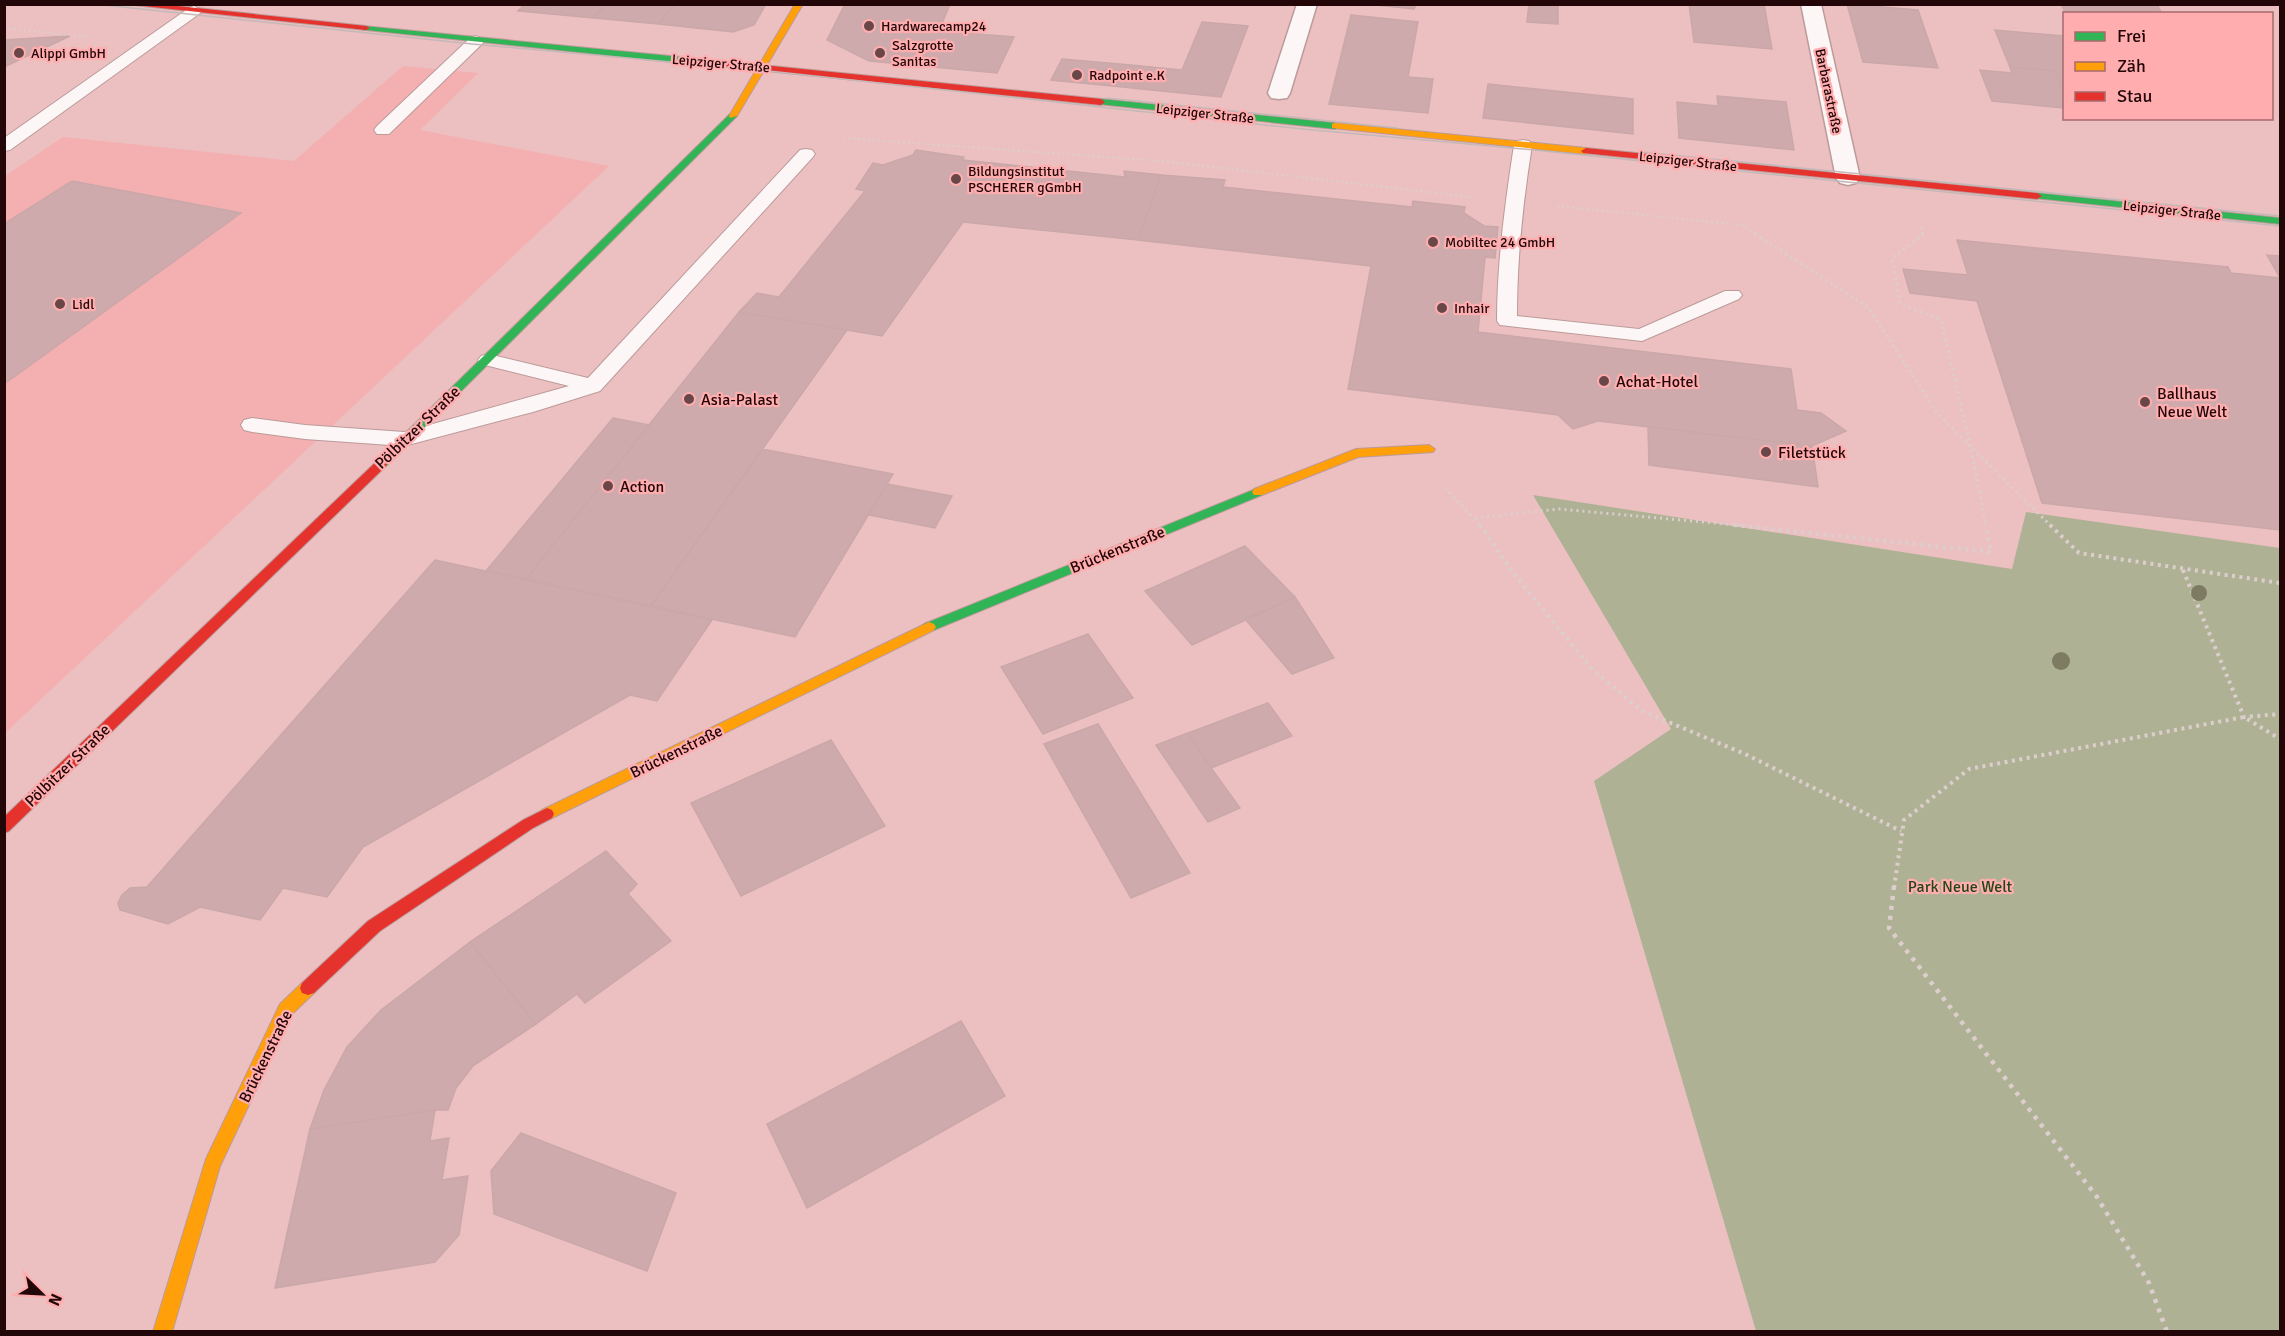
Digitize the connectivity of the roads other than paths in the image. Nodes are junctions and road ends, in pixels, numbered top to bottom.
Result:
1 (129, 4) edge
2 (799, 4) edge
3 (1306, 4) edge
4 (1811, 4) edge
5 (194, 11) junction
6 (476, 41) junction
7 (762, 67) junction
8 (1279, 93) dead end
9 (383, 130) dead end
10 (1523, 145) junction
11 (4, 146) edge
12 (806, 154) dead end
13 (1848, 178) junction
14 (2280, 221) edge
15 (1732, 295) dead end
16 (488, 360) junction
17 (593, 386) junction
18 (252, 425) dead end
19 (404, 440) junction
20 (1429, 449) road end
21 (4, 827) edge
22 (162, 1332) edge

1 - 5 street, Leipziger Straße
2 - 7 street, Pölbitzer Straße
3 - 8 street
4 - 13 street, Barbarastraße
5 - 6 street, Leipziger Straße
5 - 11 lane
6 - 7 street, Leipziger Straße
6 - 9 lane
7 - 10 street, Leipziger Straße
7 - 16 street, Pölbitzer Straße
10 - 13 street, Leipziger Straße
10 - 15 lane
12 - 17 lane
13 - 14 street, Leipziger Straße
16 - 17 lane
16 - 19 street, Pölbitzer Straße
17 - 19 lane
18 - 19 lane
19 - 21 street, Pölbitzer Straße
20 - 22 street, Brückenstraße

